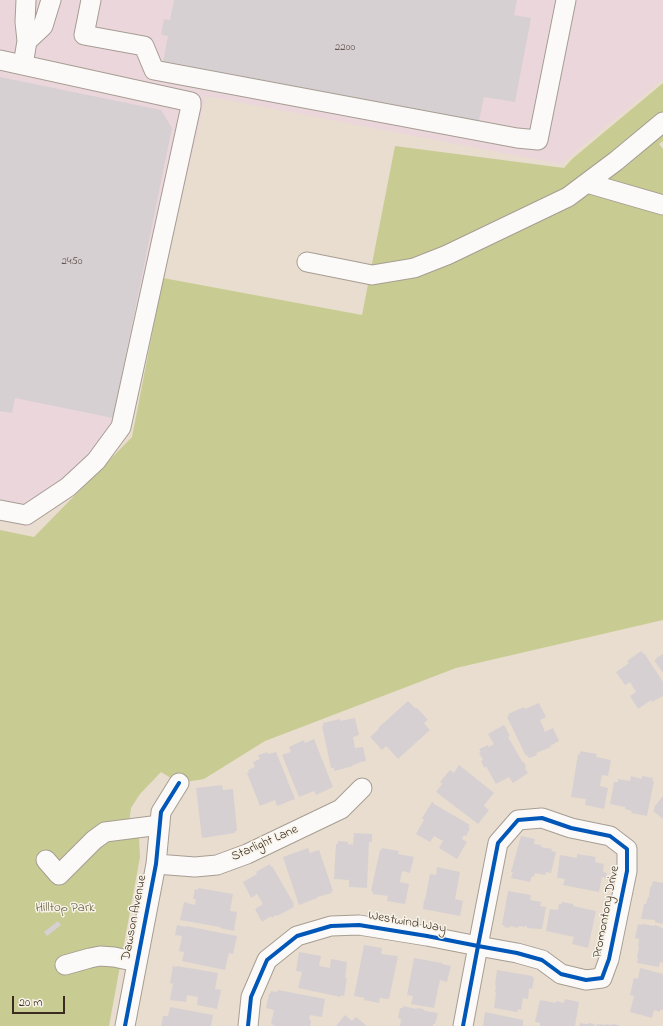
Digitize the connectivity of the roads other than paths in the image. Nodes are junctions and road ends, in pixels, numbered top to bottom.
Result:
1 (26, 0) edge
2 (51, 0) edge
3 (92, 0) edge
4 (566, 0) edge
5 (27, 41) junction
6 (0, 60) edge
7 (22, 65) junction
8 (663, 122) edge
9 (587, 183) junction
10 (663, 205) edge
11 (307, 262) dead end
12 (0, 510) edge
13 (179, 783) dead end
14 (362, 788) dead end
15 (161, 819) junction
16 (46, 860) dead end
17 (156, 864) junction
18 (478, 946) junction
19 (137, 962) junction
20 (65, 965) dead end
21 (125, 1026) edge
22 (248, 1026) edge
23 (463, 1026) edge

1 - 5 street
2 - 5 street
3 - 4 street
5 - 7 street
6 - 7 street
7 - 12 street
8 - 9 street
9 - 10 street
9 - 11 street
13 - 15 street
14 - 17 street, Starlight Lane
15 - 16 street
15 - 17 street, Dawson Avenue
17 - 19 street, Dawson Avenue
18 - 18 street, Promontory Drive
18 - 22 street, Westwind Way
18 - 23 street, Promontory Drive
19 - 20 street
19 - 21 street, Dawson Avenue

